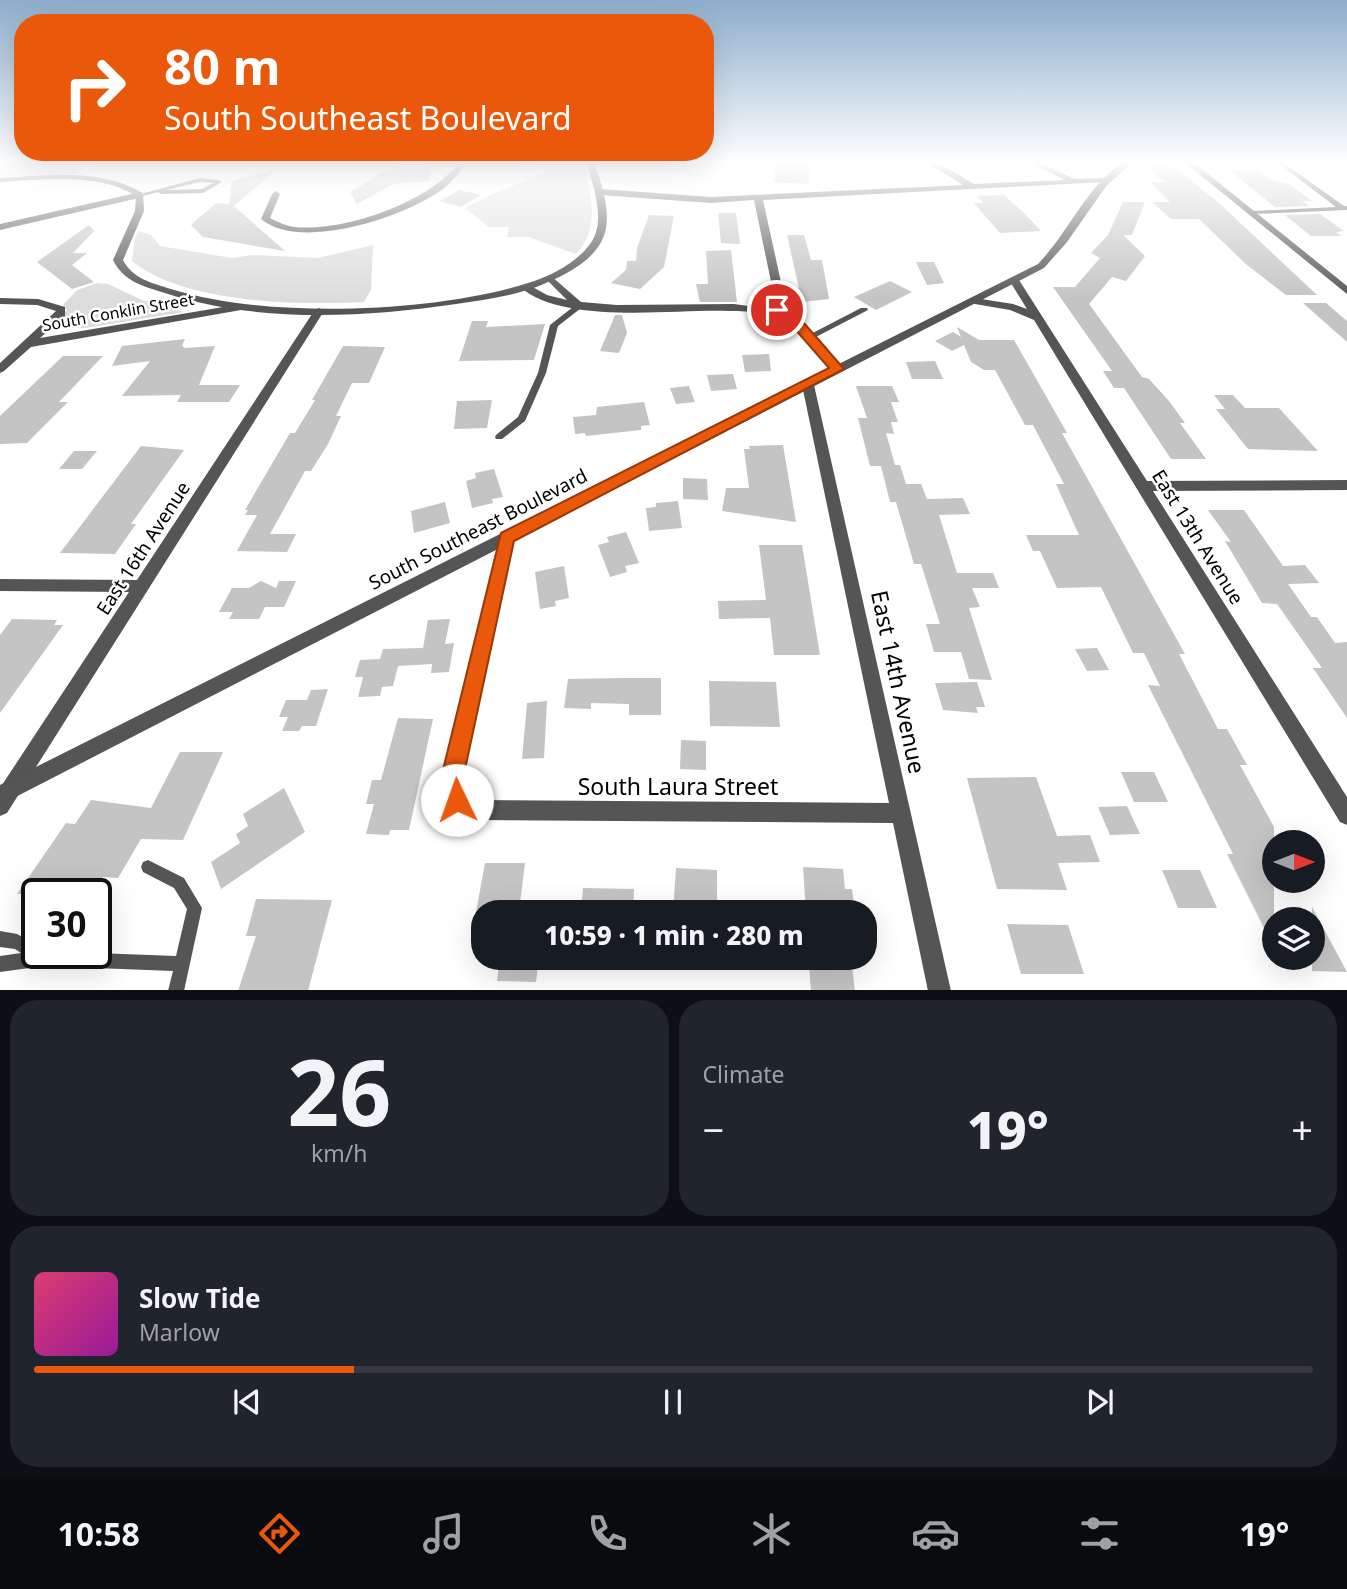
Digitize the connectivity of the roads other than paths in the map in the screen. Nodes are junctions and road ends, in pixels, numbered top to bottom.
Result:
1 (87, 207) edge
2 (141, 207) edge
3 (270, 207) edge
4 (397, 207) edge
5 (601, 207) edge
6 (760, 207) edge
7 (1086, 207) edge
8 (1245, 207) edge
9 (1344, 208) edge
10 (1253, 213) junction
11 (0, 227) edge
12 (550, 278) junction
13 (1014, 280) junction
14 (525, 287) junction
15 (1347, 291) edge
16 (0, 300) edge
17 (975, 301) junction
18 (581, 305) junction
19 (240, 307) junction
20 (864, 310) dead end
21 (319, 311) junction
22 (774, 313) junction
23 (1038, 319) junction
24 (809, 337) junction
25 (27, 344) junction
26 (0, 369) edge
27 (837, 369) junction
28 (808, 385) junction
29 (499, 437) dead end
30 (1347, 485) edge
31 (1144, 486) junction
32 (506, 538) junction
33 (0, 585) edge
34 (141, 586) junction
35 (5, 793) edge
36 (0, 806) edge
37 (901, 813) junction
38 (1347, 815) edge
39 (148, 867) dead end
40 (0, 939) edge
41 (21, 944) edge
42 (21, 959) edge
43 (112, 960) edge
44 (0, 964) edge
45 (182, 964) junction
46 (176, 990) edge
47 (940, 990) edge

1 - 11 street
2 - 19 street
3 - 4 street
5 - 12 street
6 - 22 street
7 - 13 street, South Southeast Boulevard
8 - 10 street
9 - 10 lane
10 - 15 street
12 - 14 street
12 - 18 street
13 - 17 street, South Southeast Boulevard
13 - 23 street, East 13th Avenue
14 - 18 street
14 - 21 street
16 - 25 street, South Conklin Street
17 - 23 street
17 - 27 street, South Southeast Boulevard
18 - 22 street
18 - 29 lane
19 - 21 street
19 - 25 street, South Conklin Street
20 - 24 lane
21 - 34 street, East 16th Avenue
22 - 24 street
23 - 31 street, East 13th Avenue
24 - 27 street
25 - 26 street
27 - 28 street, South Southeast Boulevard
28 - 32 street, South Southeast Boulevard
28 - 37 street, East 14th Avenue
30 - 31 street
31 - 38 street, East 13th Avenue
32 - 35 street, South Southeast Boulevard
32 - 37 street, South Laura Street
33 - 34 street
34 - 35 street, East 16th Avenue
35 - 36 street, East 16th Avenue
37 - 47 street, East 14th Avenue
39 - 45 lane
40 - 41 lane
42 - 44 lane
43 - 45 lane
45 - 46 lane

